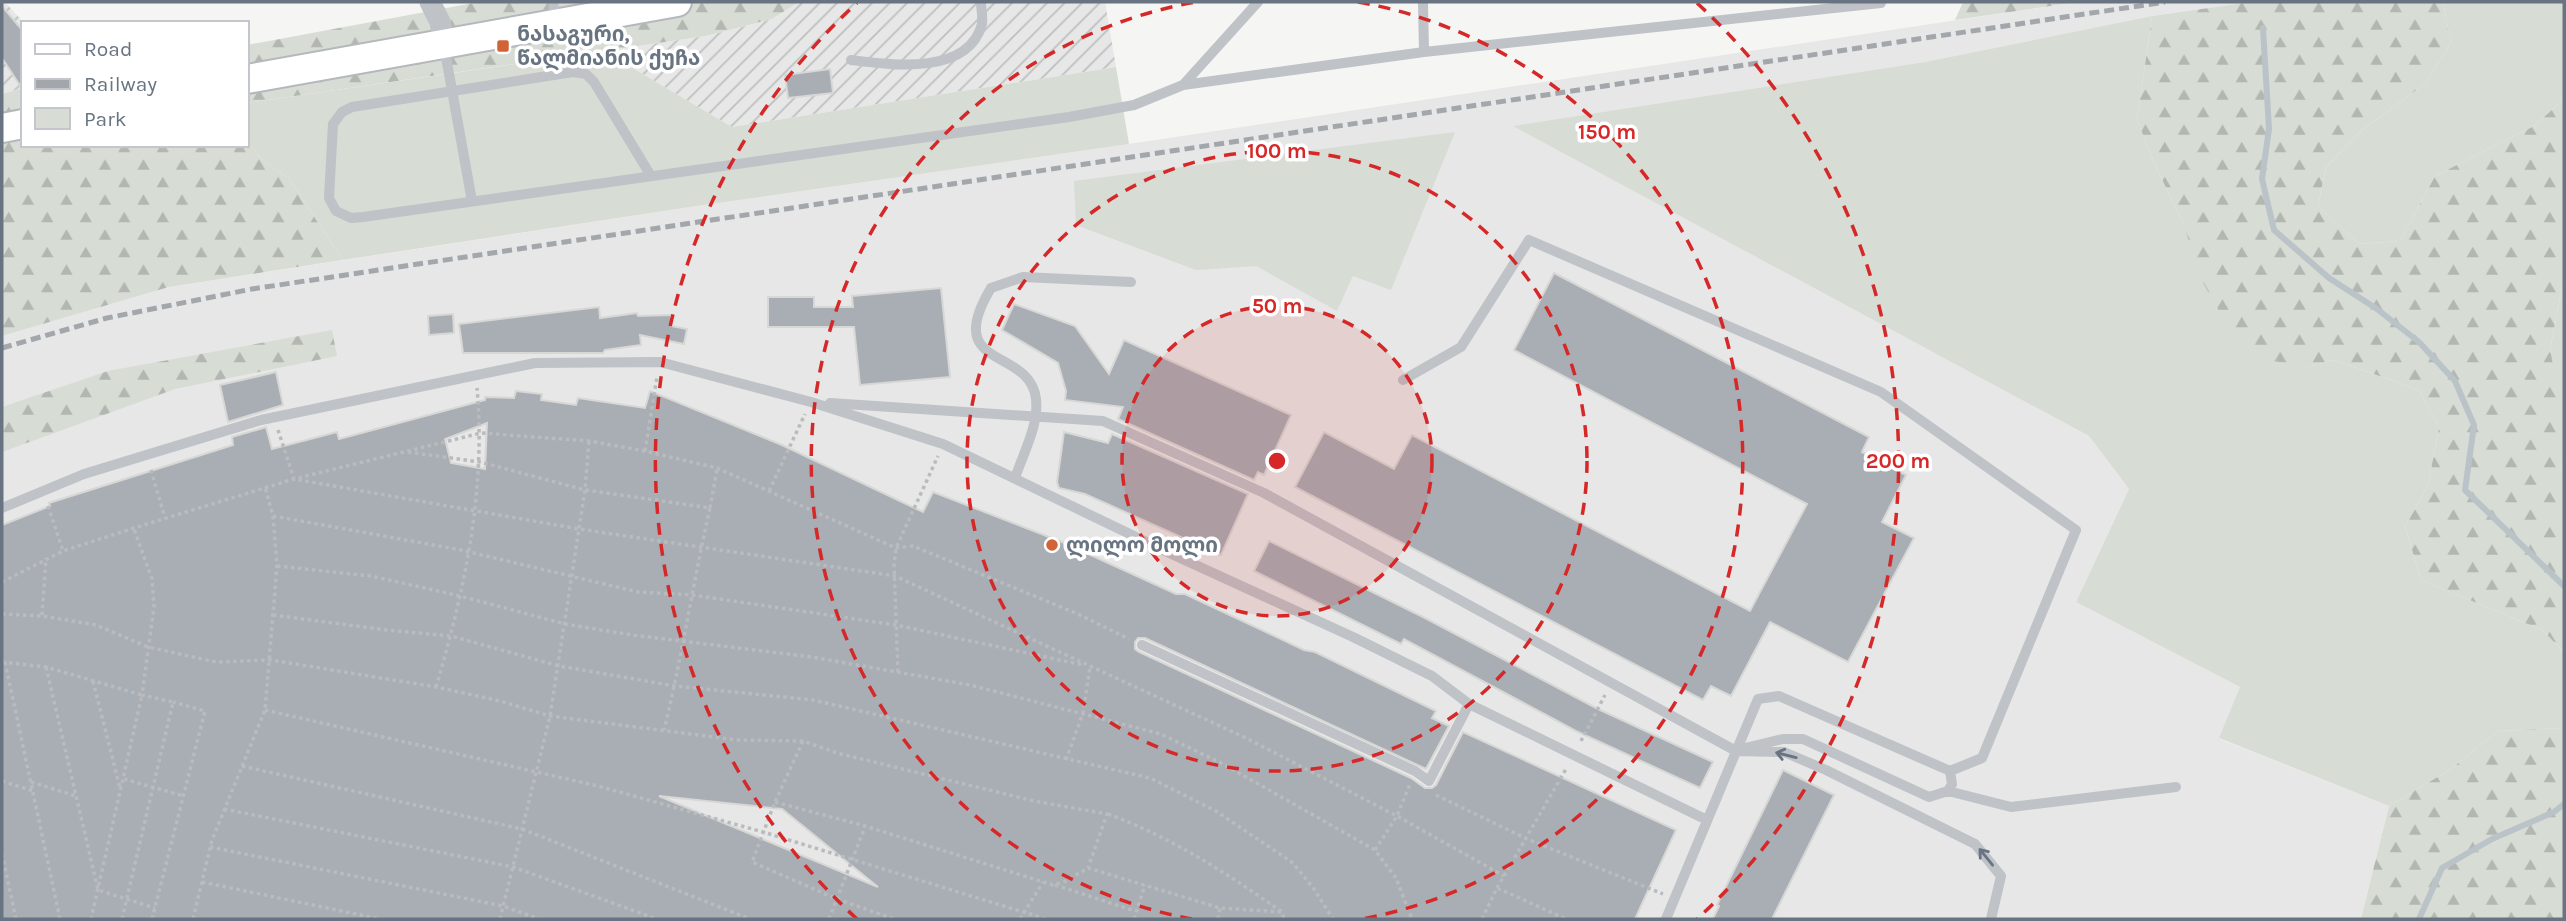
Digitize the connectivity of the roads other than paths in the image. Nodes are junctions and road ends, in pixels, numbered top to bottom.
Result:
1 (430, 2) edge
2 (677, 2) edge
3 (981, 2) edge
4 (1258, 2) edge
5 (1423, 2) edge
6 (1881, 3) edge
7 (555, 13) edge
8 (444, 44) junction
9 (1424, 52) junction
10 (851, 60) dead end
11 (248, 79) edge
12 (1183, 85) junction
13 (453, 91) junction
14 (21, 124) edge
15 (2, 128) edge
16 (651, 176) junction
17 (472, 201) junction
18 (1130, 282) dead end
19 (1403, 380) dead end
20 (811, 402) junction
21 (1036, 417) junction
22 (1015, 478) junction
23 (2, 508) edge
24 (1142, 645) road end
25 (1469, 704) junction
26 (1736, 751) junction
27 (1950, 771) junction
28 (2176, 787) dead end
29 (1948, 791) junction
30 (1707, 820) junction
31 (1666, 919) edge
32 (1991, 919) edge

1 - 8 street
2 - 7 street
3 - 10 lane
4 - 12 lane
5 - 9 lane
6 - 9 lane
7 - 8 street
8 - 11 street
8 - 13 lane
9 - 12 lane
12 - 16 lane
13 - 16 lane
13 - 17 lane
13 - 17 lane
14 - 15 street
16 - 17 lane
18 - 21 lane
19 - 27 lane
20 - 21 lane
20 - 22 lane
20 - 23 lane
21 - 22 lane
21 - 26 lane
22 - 25 lane
24 - 25 lane
25 - 30 lane
26 - 27 lane
26 - 29 lane
26 - 30 lane
32 -> 26 lane
27 - 29 lane
28 - 29 lane
30 - 31 lane

